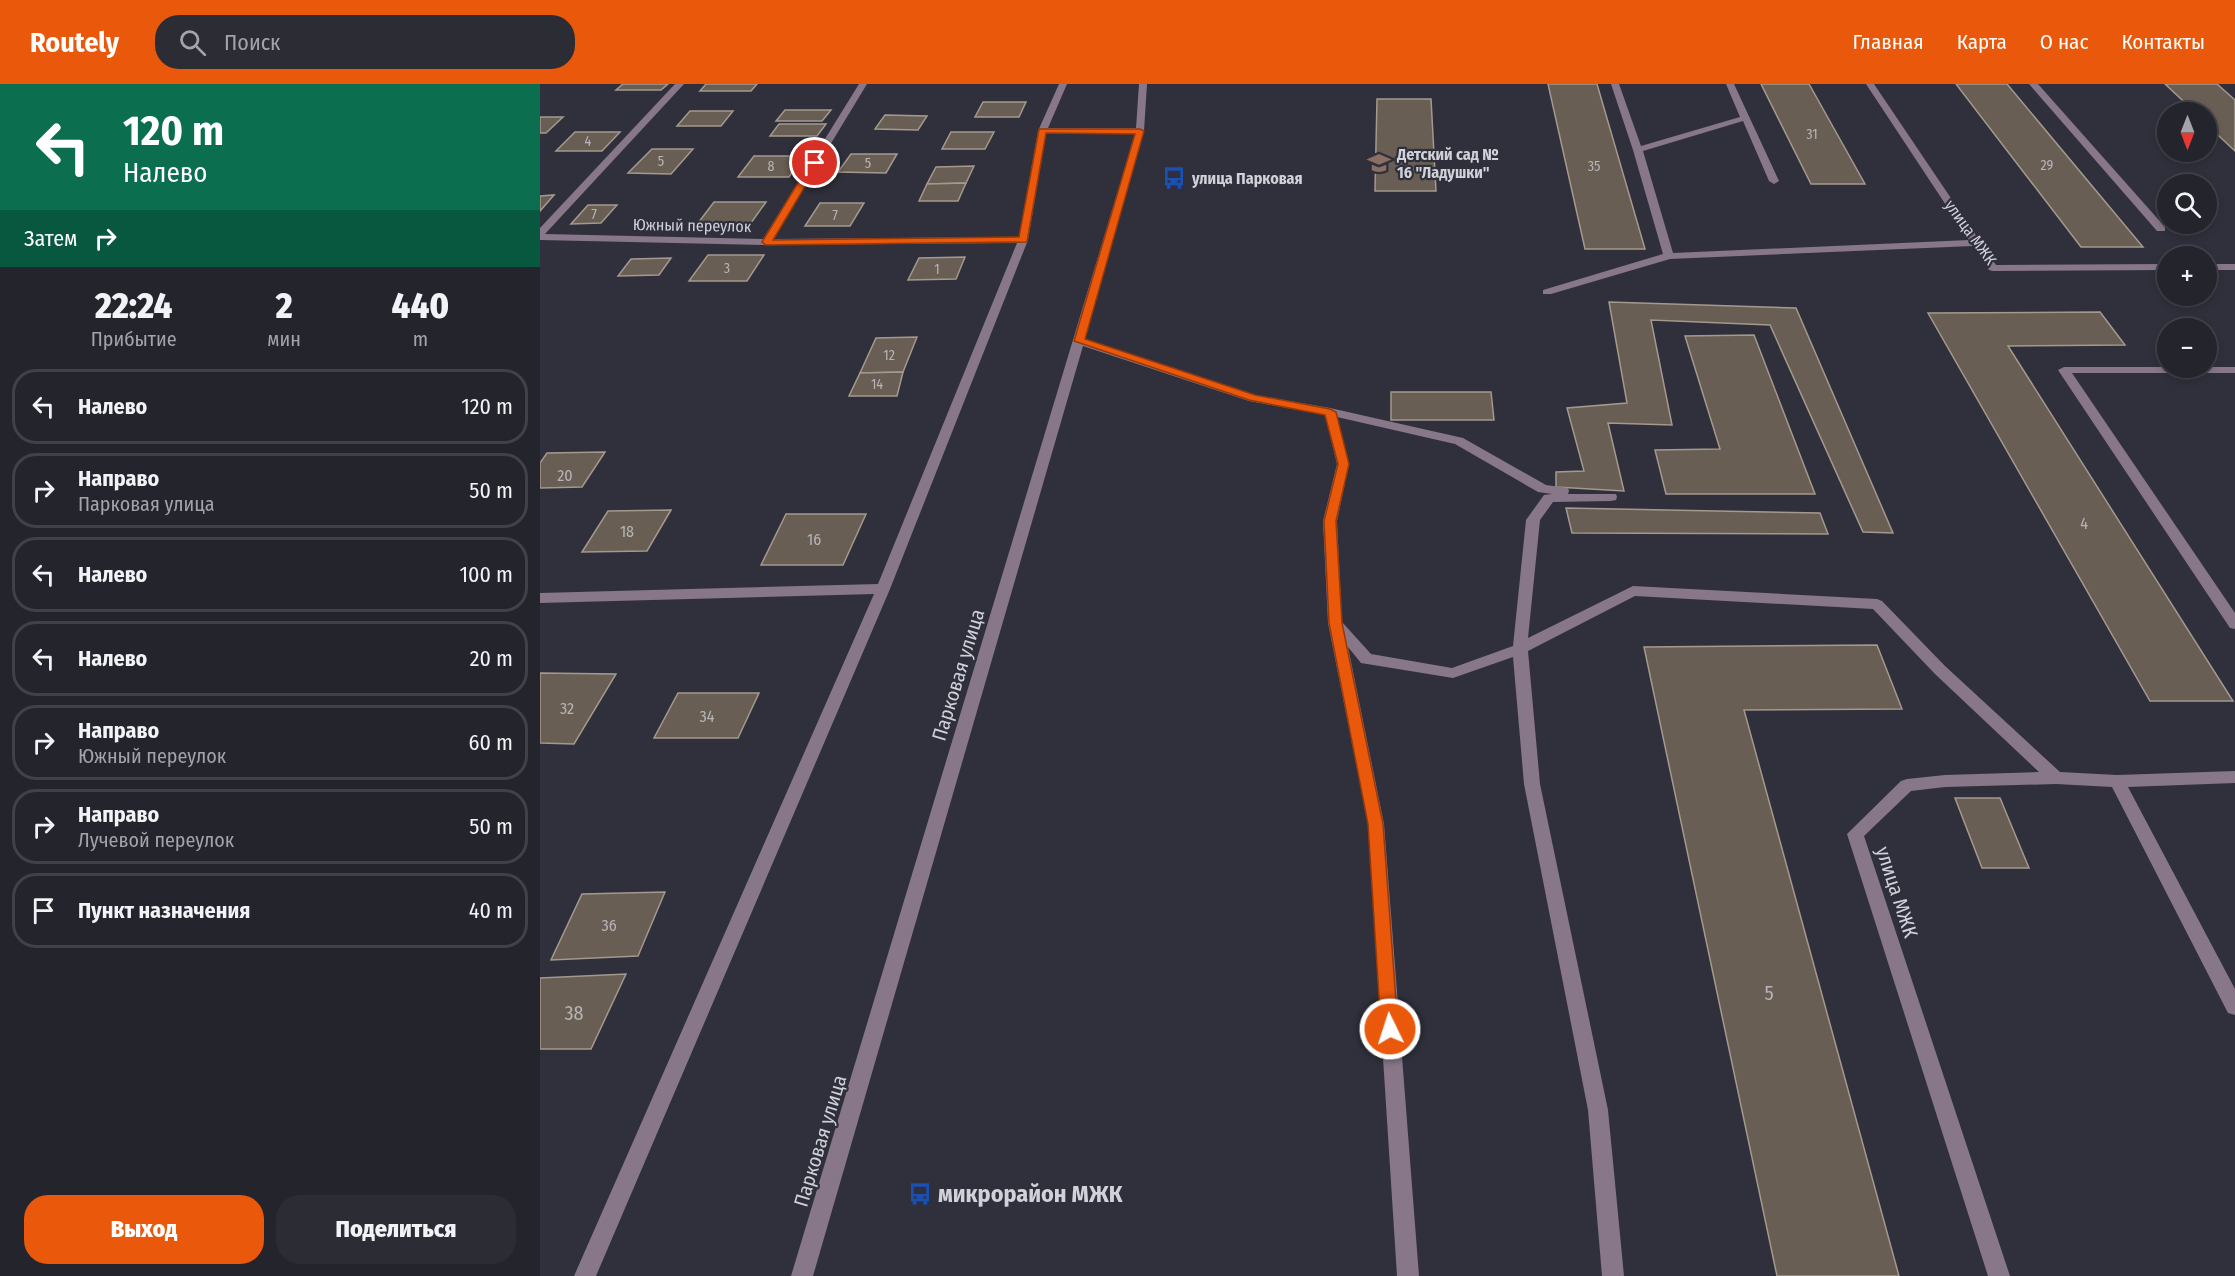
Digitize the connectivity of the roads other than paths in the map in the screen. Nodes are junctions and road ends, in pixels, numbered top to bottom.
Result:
1 (680, 84) edge
2 (863, 84) edge
3 (1063, 84) edge
4 (1143, 84) edge
5 (1615, 84) edge
6 (1730, 84) edge
7 (1870, 84) edge
8 (2033, 84) edge
9 (1745, 118) junction
10 (1042, 131) junction
11 (1140, 131) junction
12 (1638, 150) junction
13 (1774, 181) dead end
14 (2157, 224) edge
15 (540, 235) edge
16 (1023, 240) junction
17 (766, 242) junction
18 (1976, 243) junction
19 (1669, 256) junction
20 (2157, 267) edge
21 (2217, 267) edge
22 (2235, 267) edge
23 (1547, 292) dead end
24 (1079, 341) junction
25 (2235, 370) edge
26 (1330, 412) junction
27 (883, 589) junction
28 (540, 598) edge
29 (1335, 623) junction
30 (2235, 624) edge
31 (1520, 649) junction
32 (2235, 777) edge
33 (2056, 778) junction
34 (2117, 781) junction
35 (2235, 1007) edge
36 (585, 1276) edge
37 (802, 1276) edge
38 (1408, 1276) edge
39 (1613, 1276) edge
40 (1999, 1276) edge

1 - 15 street
2 - 17 street
3 - 10 street
4 - 11 street, Парковая улица
5 - 12 street
6 - 9 street
7 - 18 street, улица МЖК
8 - 14 street
9 - 12 street
9 - 13 street
10 - 11 street
10 - 16 street
11 - 24 street, Парковая улица
12 - 19 street
15 - 17 street, Южный переулок
16 - 17 street, Южный переулок
16 - 27 street
18 - 19 street
18 - 20 street, улица МЖК
19 - 23 street
21 - 22 street
24 - 26 street
24 - 37 street, Парковая улица
25 - 30 street
26 - 29 street
26 - 31 street
27 - 28 street
27 - 36 street
29 - 31 street
29 - 38 street
31 - 33 street
31 - 39 street
32 - 34 street, улица МЖК
33 - 34 street, улица МЖК
33 - 40 street, улица МЖК
34 - 35 street

